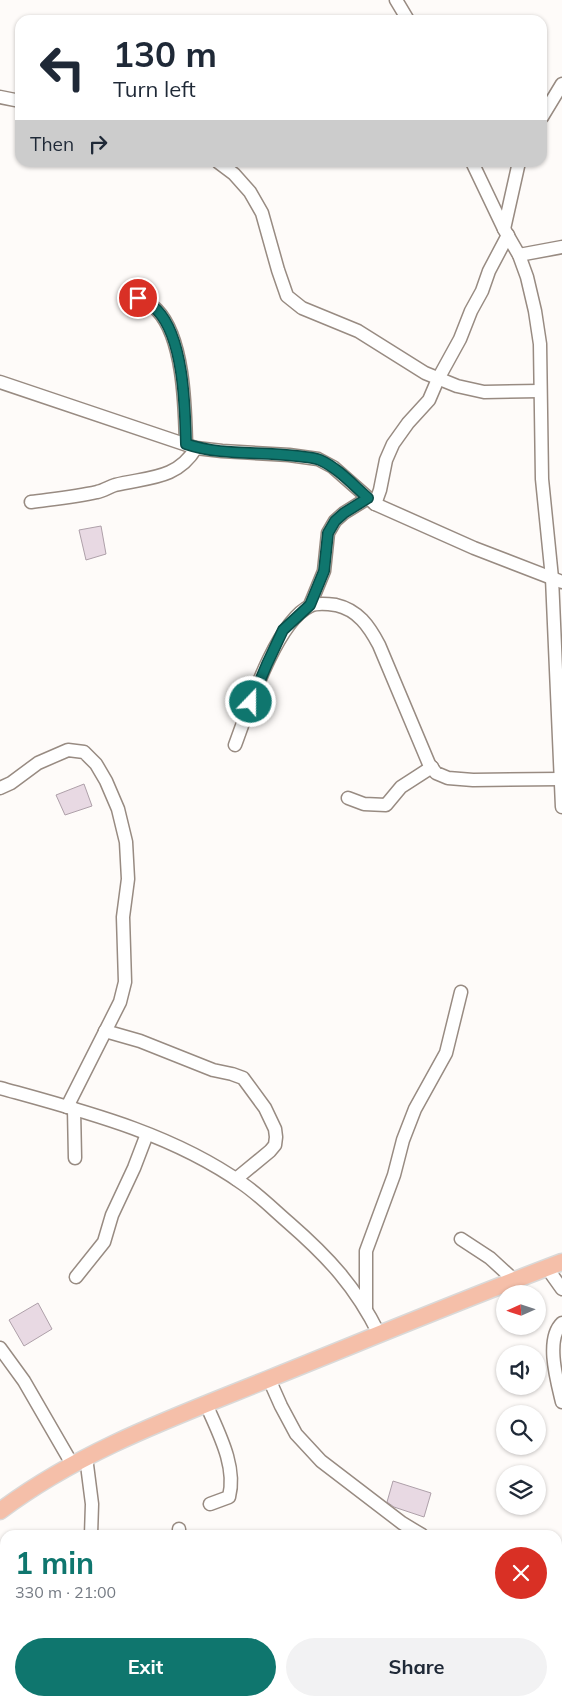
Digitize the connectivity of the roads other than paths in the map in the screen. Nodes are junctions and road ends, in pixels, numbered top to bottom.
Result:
1 (396, 0) edge
2 (405, 15) edge
3 (562, 84) edge
4 (0, 97) edge
5 (15, 100) edge
6 (547, 109) edge
7 (225, 167) edge
8 (474, 167) edge
9 (518, 167) edge
10 (506, 232) junction
11 (562, 248) edge
12 (519, 255) junction
13 (138, 298) dead end
14 (438, 379) junction
15 (0, 382) edge
16 (540, 391) junction
17 (191, 446) junction
18 (372, 501) junction
19 (31, 502) dead end
20 (557, 580) edge
21 (310, 605) junction
22 (235, 745) dead end
23 (432, 768) junction
24 (561, 779) edge
25 (0, 788) edge
26 (348, 798) dead end
27 (562, 807) edge
28 (461, 992) dead end
29 (105, 1031) junction
30 (0, 1088) edge
31 (70, 1108) junction
32 (147, 1134) junction
33 (75, 1158) dead end
34 (236, 1179) junction
35 (461, 1239) dead end
36 (555, 1264) edge
37 (76, 1277) dead end
38 (514, 1280) junction
39 (562, 1289) edge
40 (366, 1308) junction
41 (562, 1323) edge
42 (379, 1334) junction
43 (0, 1348) edge
44 (269, 1379) junction
45 (562, 1402) edge
46 (206, 1404) junction
47 (79, 1461) junction
48 (210, 1504) dead end
49 (0, 1511) edge
50 (91, 1530) edge
51 (414, 1530) edge

1 - 2 street
3 - 6 street
4 - 5 street
7 - 14 street
8 - 10 street
9 - 10 street
10 - 12 street
10 - 14 street
11 - 12 street
12 - 16 street
13 - 17 street
14 - 16 street
14 - 18 street
15 - 17 street
16 - 20 street
17 - 18 street
17 - 19 street
18 - 20 street
18 - 21 street
20 - 24 street
21 - 22 street
21 - 23 street
23 - 24 street
23 - 26 street
24 - 27 street
25 - 29 street
28 - 40 street
29 - 31 street
29 - 34 street
30 - 31 street
31 - 32 street
31 - 33 street
32 - 34 street
32 - 37 street
34 - 40 street
35 - 38 street
36 - 38 main road
36 - 39 street
38 - 42 main road
40 - 42 street
41 - 45 street
42 - 44 main road
43 - 47 street
44 - 46 main road
44 - 51 street
46 - 47 main road
46 - 48 street
47 - 49 main road
47 - 50 street

